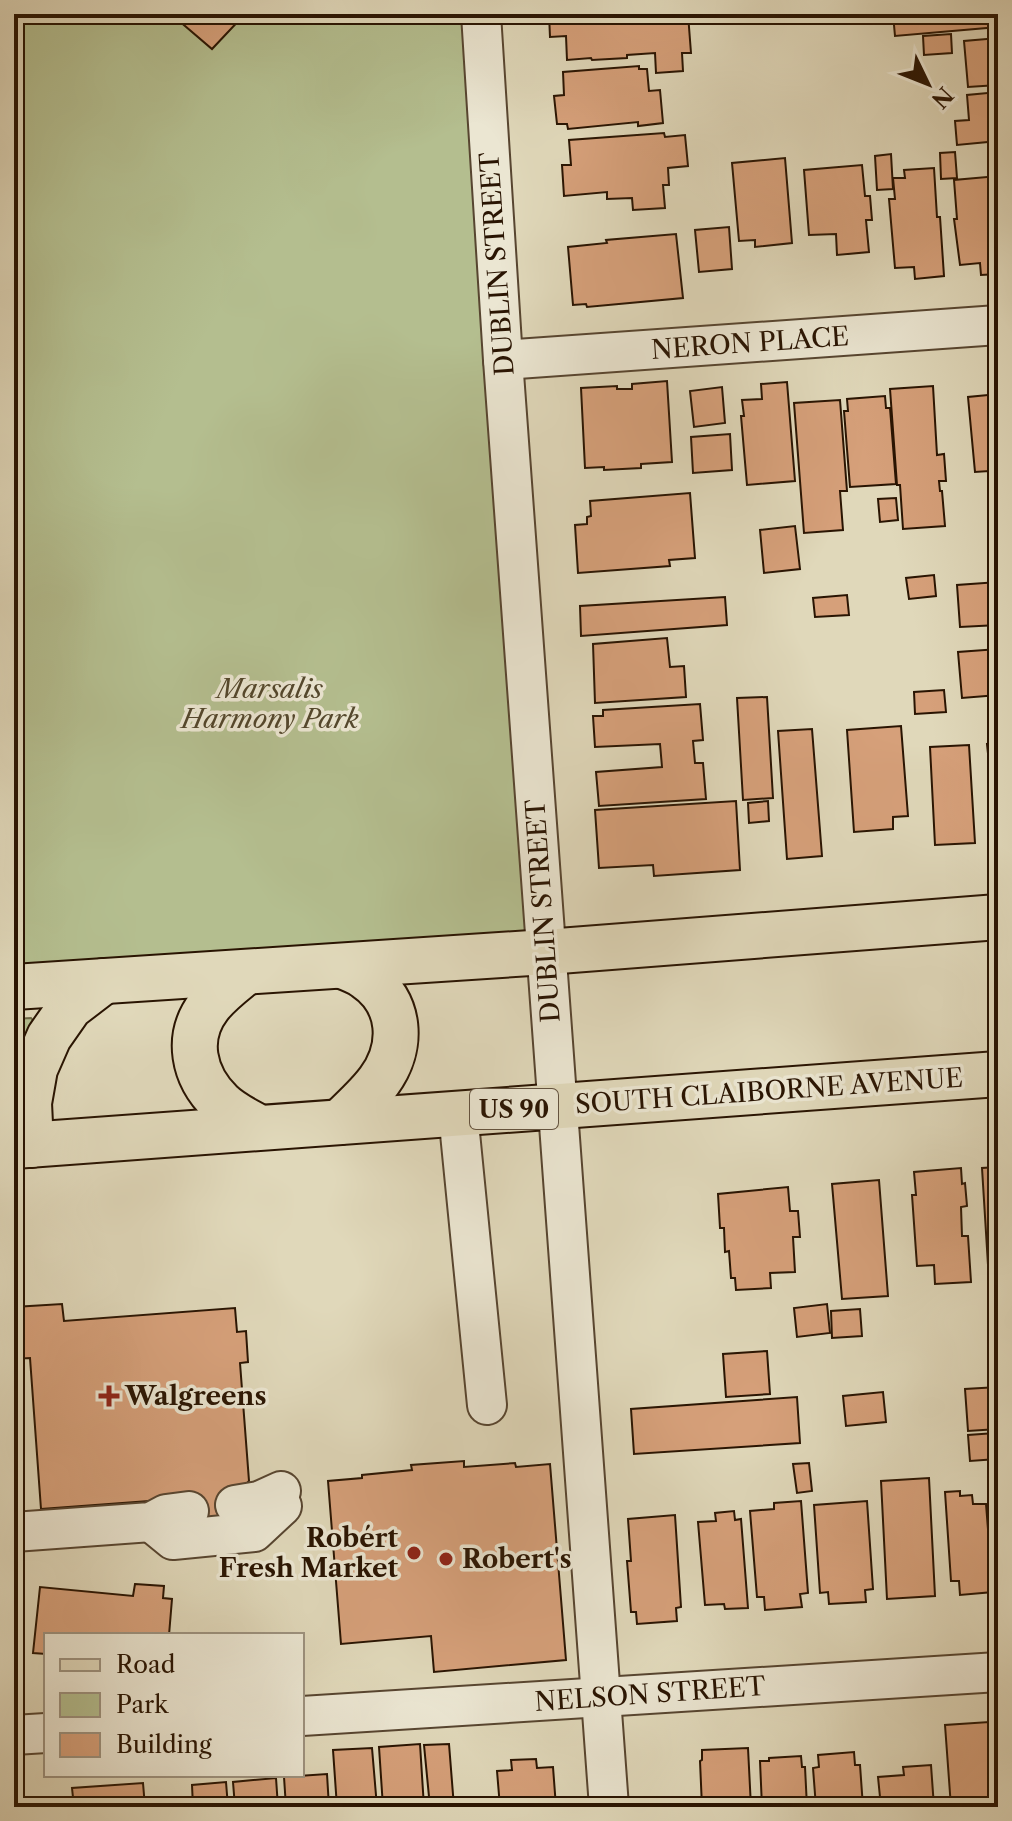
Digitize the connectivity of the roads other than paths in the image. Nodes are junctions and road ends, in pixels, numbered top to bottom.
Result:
1 (481, 14) edge
2 (998, 325) edge
3 (503, 360) junction
4 (998, 917) edge
5 (546, 952) junction
6 (342, 966) junction
7 (246, 972) junction
8 (104, 981) junction
9 (14, 987) edge
10 (998, 1074) edge
11 (557, 1106) junction
12 (458, 1113) junction
13 (340, 1122) junction
14 (258, 1127) junction
15 (22, 1146) edge
16 (487, 1405) dead end
17 (235, 1505) dead end
18 (189, 1511) dead end
19 (151, 1522) junction
20 (14, 1532) edge
21 (998, 1672) edge
22 (602, 1696) junction
23 (304, 1716) edge
24 (44, 1733) edge
25 (14, 1735) edge
26 (609, 1807) edge

1 - 3 street, DUBLIN STREET
2 - 3 street, NERON PLACE
3 - 5 street, DUBLIN STREET
4 - 5 main road
5 - 6 main road
5 - 11 street, DUBLIN STREET
6 - 7 main road
6 - 13 main road
7 - 8 main road
7 - 14 main road
8 - 9 main road
8 - 15 main road
10 - 11 main road, SOUTH CLAIBORNE AVENUE / US 90
11 - 12 main road, SOUTH CLAIBORNE AVENUE / US 90
11 - 22 street, DUBLIN STREET
12 - 13 main road, SOUTH CLAIBORNE AVENUE / US 90
12 - 16 street
13 - 14 main road, SOUTH CLAIBORNE AVENUE / US 90
14 - 15 main road, SOUTH CLAIBORNE AVENUE / US 90
17 - 19 street
18 - 19 street
19 - 20 street
21 - 22 street, NELSON STREET
22 - 23 street, NELSON STREET
22 - 26 street, DUBLIN STREET
24 - 25 street

